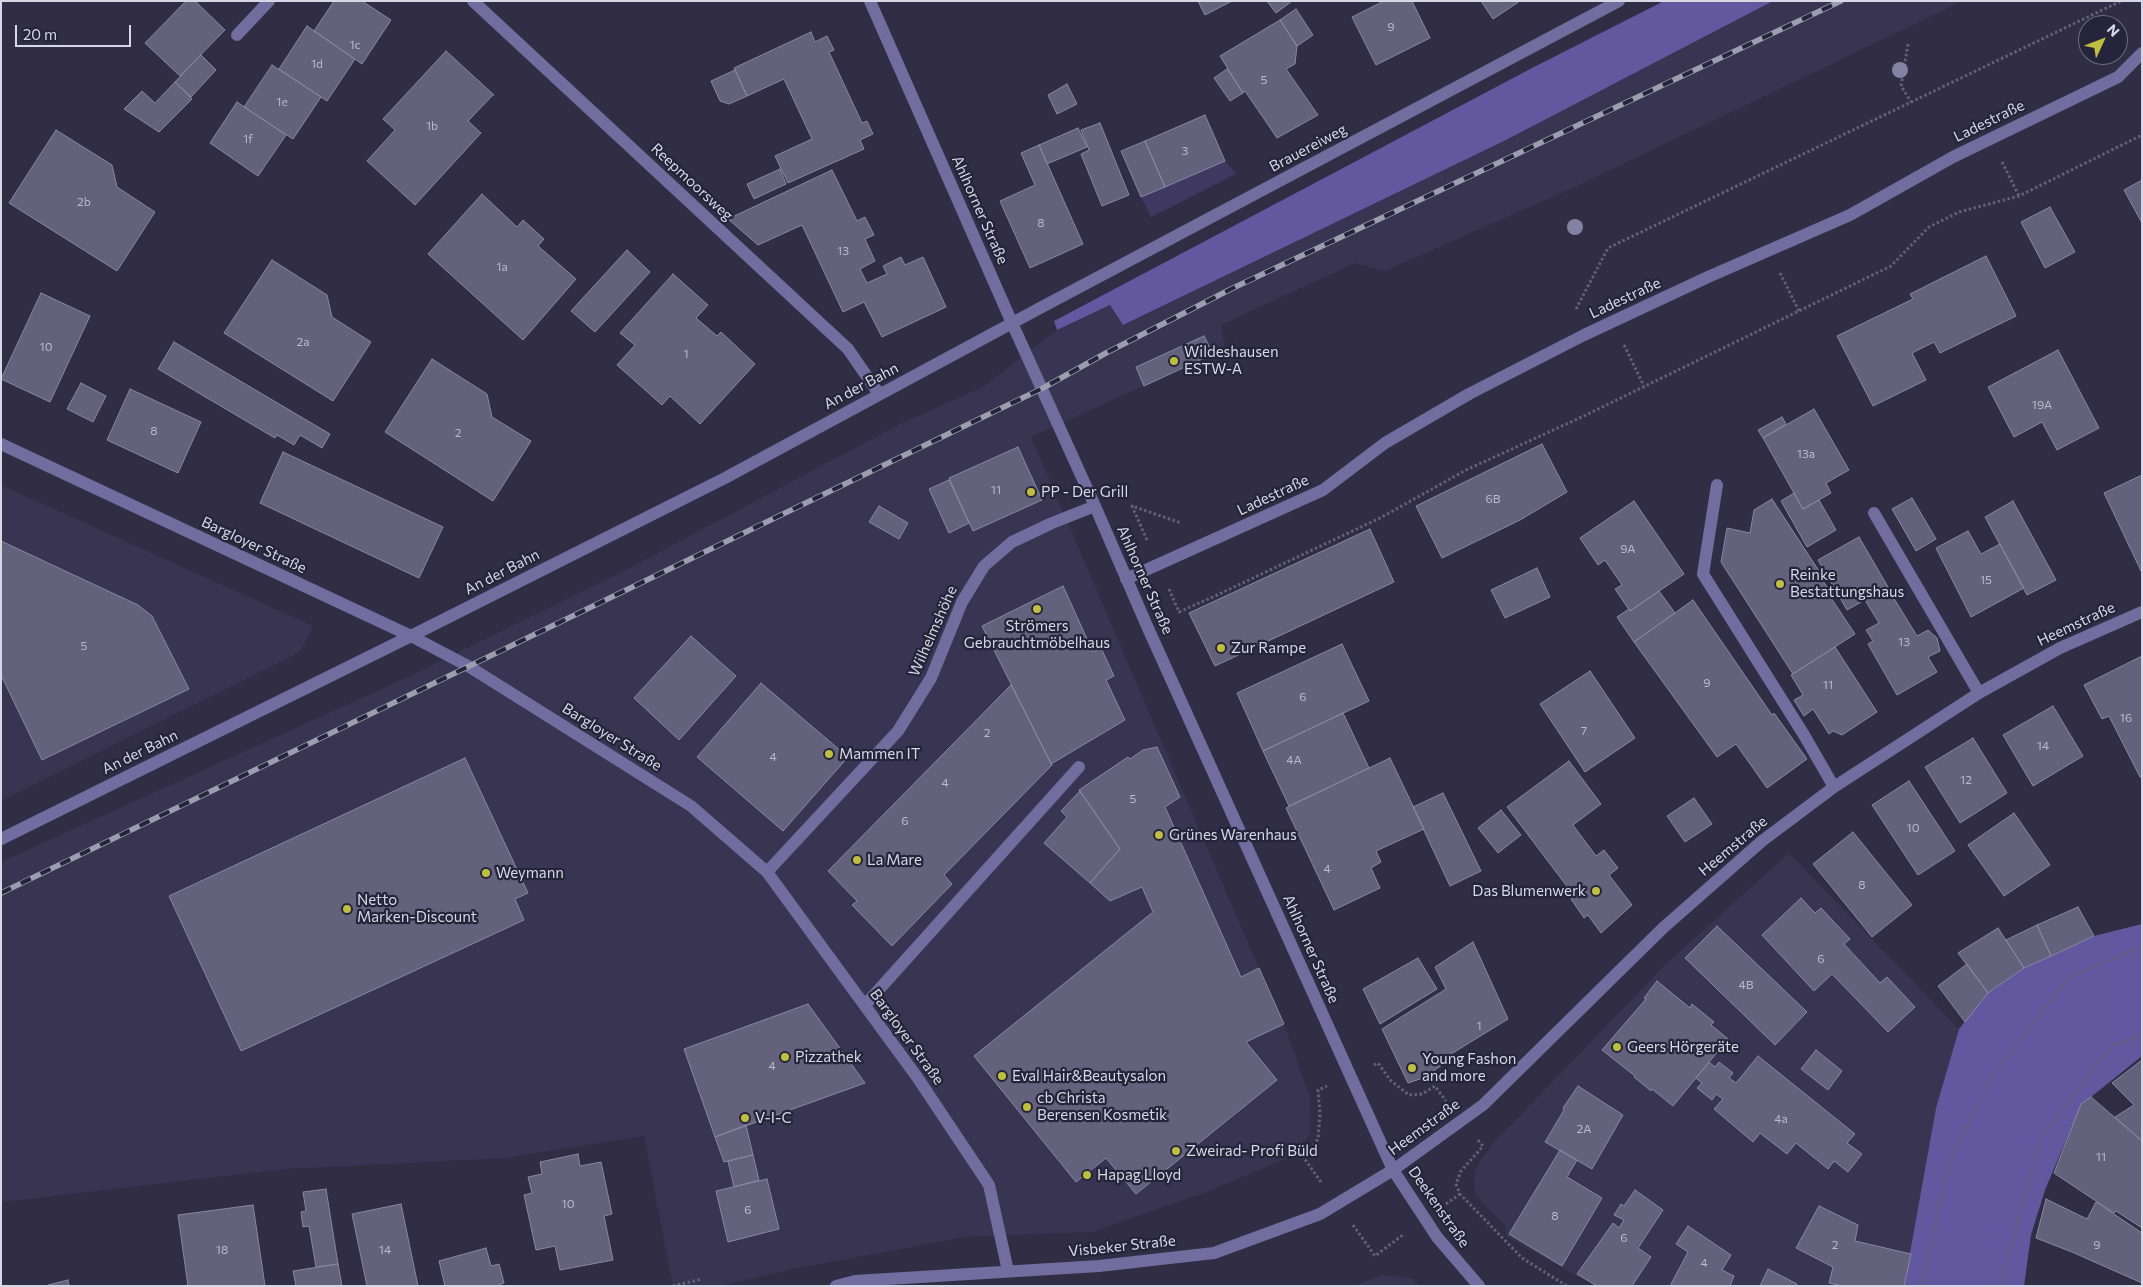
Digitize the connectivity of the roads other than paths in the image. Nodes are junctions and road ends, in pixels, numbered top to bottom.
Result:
1 (269, 1) edge
2 (473, 1) edge
3 (870, 1) edge
4 (1618, 1) edge
5 (237, 35) dead end
6 (2142, 54) edge
7 (1012, 323) junction
8 (879, 394) junction
9 (1, 444) edge
10 (1717, 485) dead end
11 (1095, 506) junction
12 (1874, 513) dead end
13 (1126, 579) junction
14 (2142, 612) edge
15 (411, 636) junction
16 (1979, 693) junction
17 (1079, 767) dead end
18 (1834, 787) junction
19 (1, 839) edge
20 (767, 872) junction
21 (865, 1006) junction
22 (1393, 1170) junction
23 (1008, 1271) junction
24 (836, 1286) edge
25 (1479, 1286) edge

1 - 5 street
2 - 8 street, Reepmoorsweg
3 - 7 street, Ahlhorner Straße
4 - 7 street, Brauereiweg
6 - 13 street, Ladestraße
7 - 8 street, An der Bahn
7 - 11 street, Ahlhorner Straße
8 - 15 street, An der Bahn
9 - 15 street, Bargloyer Straße
10 - 18 street
11 - 13 street, Ahlhorner Straße
11 - 20 street, Wilhelmshöhe
12 - 16 street
13 - 22 street, Ahlhorner Straße
14 - 16 street, Heemstraße
15 - 19 street, An der Bahn
15 - 20 street, Bargloyer Straße
16 - 18 street, Heemstraße
17 - 21 street
18 - 22 street, Heemstraße
20 - 21 street, Bargloyer Straße
21 - 23 street, Bargloyer Straße
22 - 23 street, Visbeker Straße
22 - 25 street, Deekenstraße
23 - 24 street, Visbeker Straße

